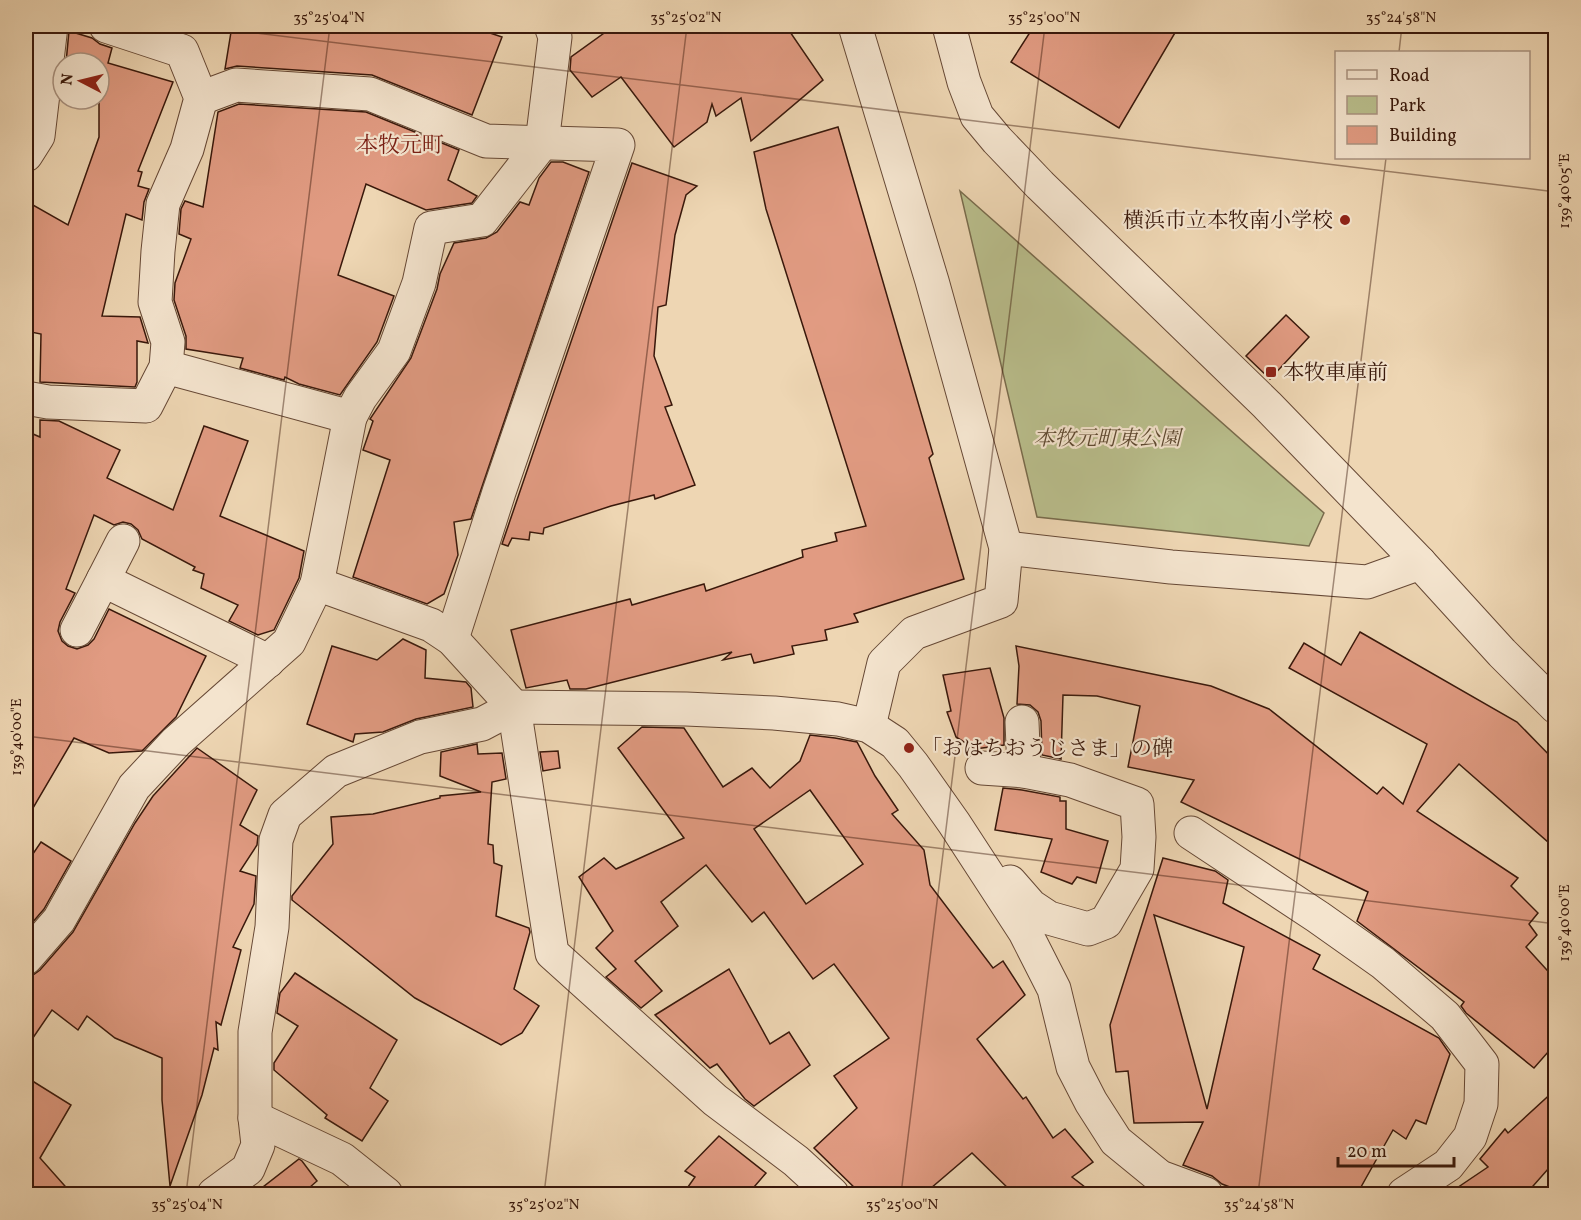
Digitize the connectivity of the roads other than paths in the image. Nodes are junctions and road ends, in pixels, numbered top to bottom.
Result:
1 (51, 26) edge
2 (106, 26) edge
3 (551, 26) edge
4 (855, 26) edge
5 (949, 26) edge
6 (186, 38) edge
7 (201, 98) junction
8 (542, 143) junction
9 (26, 155) edge
10 (166, 367) junction
11 (26, 398) edge
12 (350, 417) junction
13 (123, 541) dead end
14 (1006, 548) junction
15 (1420, 563) junction
16 (103, 580) junction
17 (317, 584) junction
18 (77, 630) dead end
19 (452, 639) junction
20 (267, 661) junction
21 (514, 707) junction
22 (1556, 707) edge
23 (1022, 722) dead end
24 (870, 726) junction
25 (982, 768) dead end
26 (1024, 771) junction
27 (945, 810) junction
28 (1191, 833) dead end
29 (26, 958) edge
30 (255, 1118) junction
31 (214, 1194) edge
32 (386, 1194) edge
33 (832, 1194) edge
34 (1206, 1194) edge
35 (1404, 1194) edge

1 - 9 street
2 - 6 street
3 - 8 street
4 - 14 street
5 - 15 street
6 - 7 street
7 - 8 street
7 - 10 street
8 - 12 street
8 - 19 street
10 - 11 street
10 - 12 street
12 - 17 street
13 - 16 street
14 - 15 street
14 - 24 street
15 - 22 street
16 - 18 street
16 - 20 street
17 - 19 street
17 - 20 street
19 - 21 street
20 - 29 street
21 - 24 street
21 - 30 street
21 - 33 street
23 - 26 street
24 - 27 street
25 - 26 street
26 - 27 street
27 - 34 street
28 - 35 street
30 - 31 street
30 - 32 street

